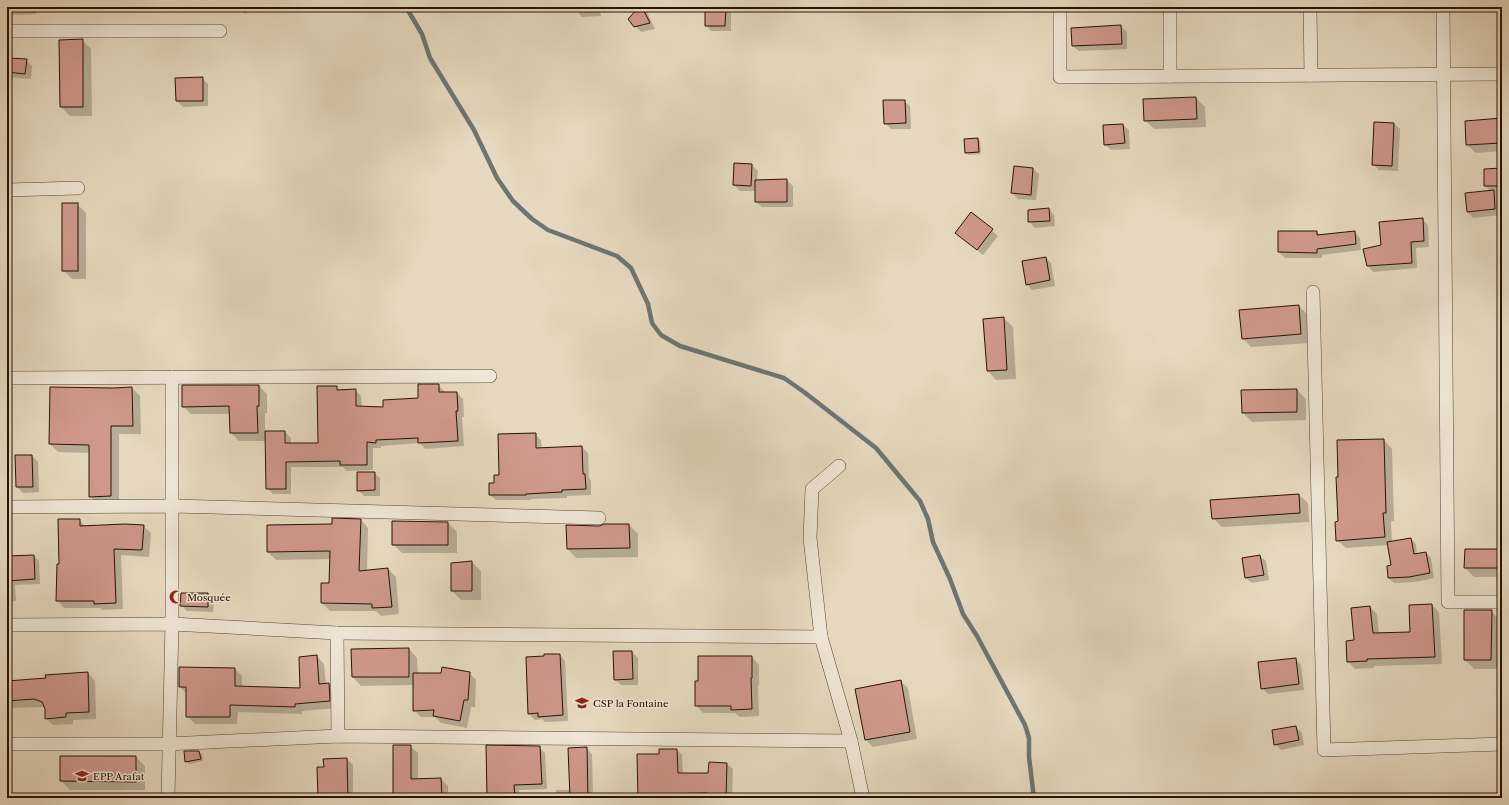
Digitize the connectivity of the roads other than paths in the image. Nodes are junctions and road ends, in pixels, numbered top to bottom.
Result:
1 (1060, 7) edge
2 (1170, 7) edge
3 (1310, 7) edge
4 (1443, 7) edge
5 (7, 31) edge
6 (220, 31) dead end
7 (1444, 74) junction
8 (1502, 74) edge
9 (1311, 75) junction
10 (1170, 76) junction
11 (78, 188) dead end
12 (7, 190) edge
13 (1313, 292) dead end
14 (490, 376) dead end
15 (172, 377) junction
16 (7, 378) edge
17 (839, 466) dead end
18 (173, 506) junction
19 (7, 507) edge
20 (599, 518) dead end
21 (1502, 602) edge
22 (172, 624) junction
23 (7, 626) edge
24 (337, 633) junction
25 (821, 637) junction
26 (338, 736) junction
27 (851, 741) junction
28 (7, 744) edge
29 (168, 744) junction
30 (1502, 744) edge
31 (168, 798) edge
32 (863, 798) edge

1 - 10 street
2 - 10 street
3 - 9 street
4 - 7 street
5 - 6 street
7 - 8 street
7 - 9 street
7 - 21 street
9 - 10 street
11 - 12 street
13 - 30 street
14 - 15 street
15 - 16 street
15 - 18 street
17 - 25 street
18 - 19 street
18 - 20 street
18 - 22 street
22 - 23 street
22 - 24 street
22 - 29 street
24 - 25 street
24 - 26 street
25 - 27 street
26 - 27 street
26 - 29 street
27 - 32 street
28 - 29 street
29 - 31 street

